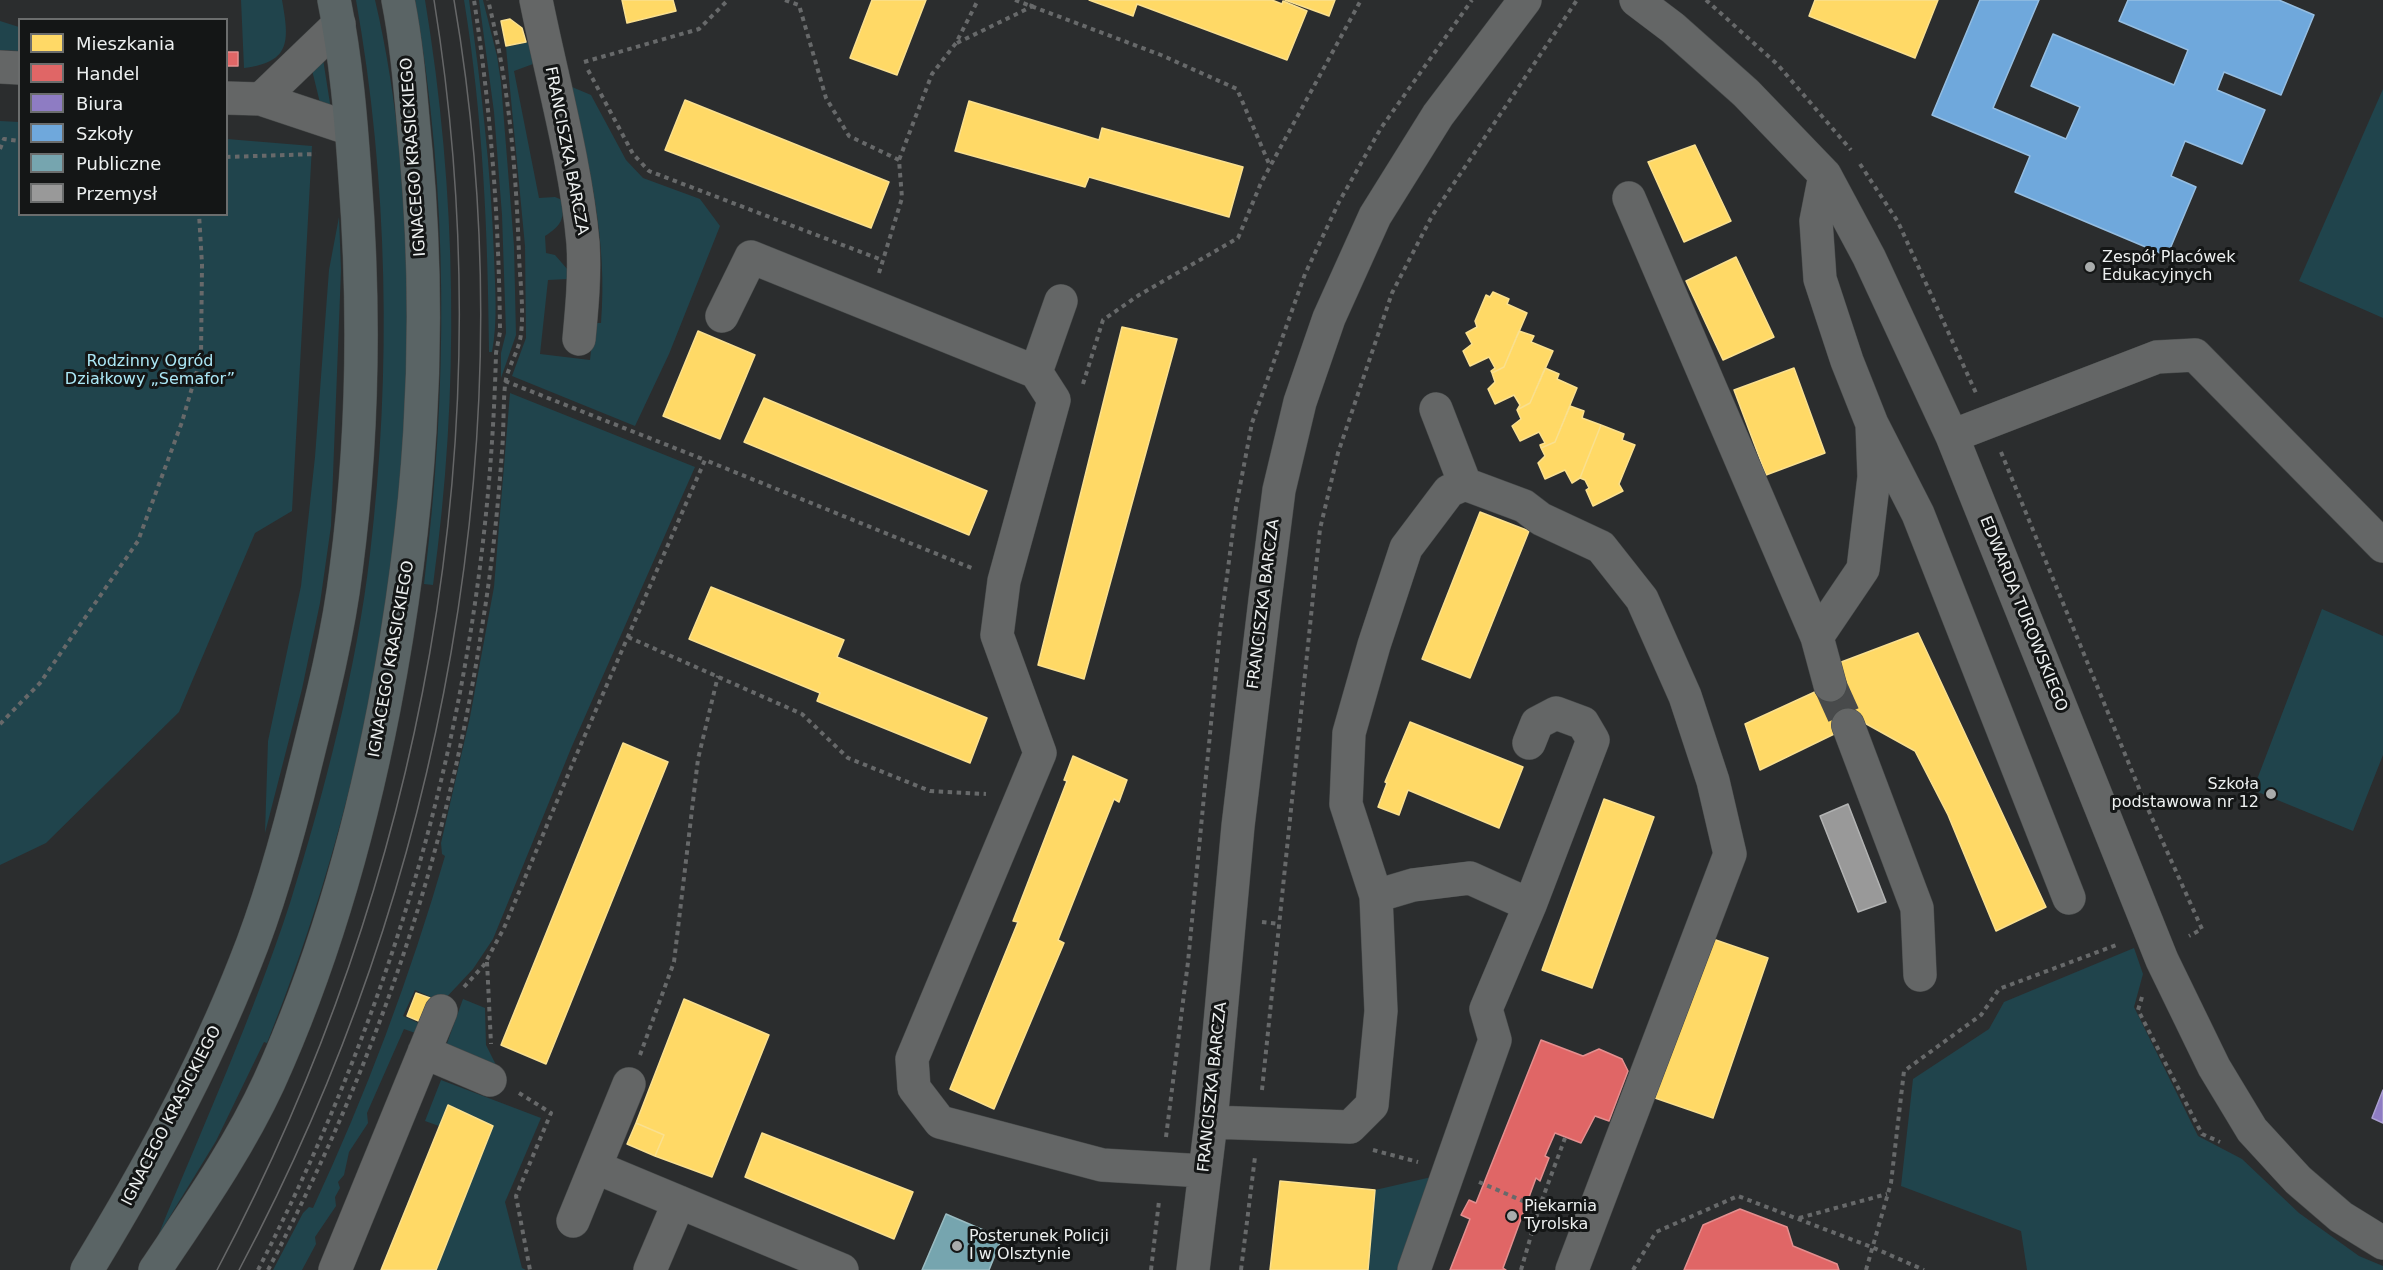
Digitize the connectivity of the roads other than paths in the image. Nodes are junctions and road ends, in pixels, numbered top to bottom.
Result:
1 (398, 0) edge
2 (536, 0) edge
3 (1526, 0) edge
4 (1636, 0) edge
5 (336, 12) edge
6 (0, 67) edge
7 (18, 68) edge
8 (228, 98) edge
9 (261, 99) junction
10 (351, 129) junction
11 (1825, 175) junction
12 (1629, 198) dead end
13 (1060, 301) dead end
14 (722, 316) dead end
15 (579, 339) dead end
16 (1036, 372) junction
17 (1437, 409) dead end
18 (1872, 424) junction
19 (1952, 436) junction
20 (1465, 483) junction
21 (2383, 546) edge
22 (1817, 637) junction
23 (1830, 685) tunnel mouth
24 (1848, 725) tunnel mouth
25 (1529, 743) dead end
26 (1376, 896) junction
27 (2069, 898) dead end
28 (1530, 906) junction
29 (1920, 975) dead end
30 (441, 1011) road end
31 (424, 1052) junction
32 (492, 1066) road end
33 (629, 1084) road end
34 (1211, 1122) junction
35 (595, 1167) junction
36 (1204, 1171) junction
37 (679, 1202) junction
38 (573, 1221) dead end
39 (2383, 1243) edge
40 (830, 1268) edge
41 (87, 1270) edge
42 (155, 1270) edge
43 (335, 1270) edge
44 (650, 1270) edge
45 (1193, 1270) edge
46 (1414, 1270) edge
47 (1572, 1270) edge

1 - 42 main road, IGNACEGO KRASICKIEGO
2 - 15 street, FRANCISZKA BARCZA
3 - 34 street, FRANCISZKA BARCZA
4 - 11 street, EDWARDA TUROWSKIEGO
5 - 9 street
5 - 10 main road, IGNACEGO KRASICKIEGO
6 - 7 street
8 - 9 street
9 - 10 street
10 - 41 main road, IGNACEGO KRASICKIEGO
11 - 18 street
11 - 19 street, EDWARDA TUROWSKIEGO
12 - 22 street
13 - 16 street
14 - 16 street
16 - 36 street
17 - 20 street
18 - 22 street
18 - 27 street
19 - 21 street
19 - 39 street, EDWARDA TUROWSKIEGO
20 - 26 street
20 - 47 street
22 - 23 street
24 - 29 street
25 - 28 street
26 - 28 street
26 - 34 street
28 - 46 street
30 - 31 street
31 - 32 street
31 - 43 street
33 - 35 street
34 - 36 street, FRANCISZKA BARCZA
35 - 37 street
35 - 38 street
36 - 45 street, FRANCISZKA BARCZA
37 - 40 street
37 - 44 street

